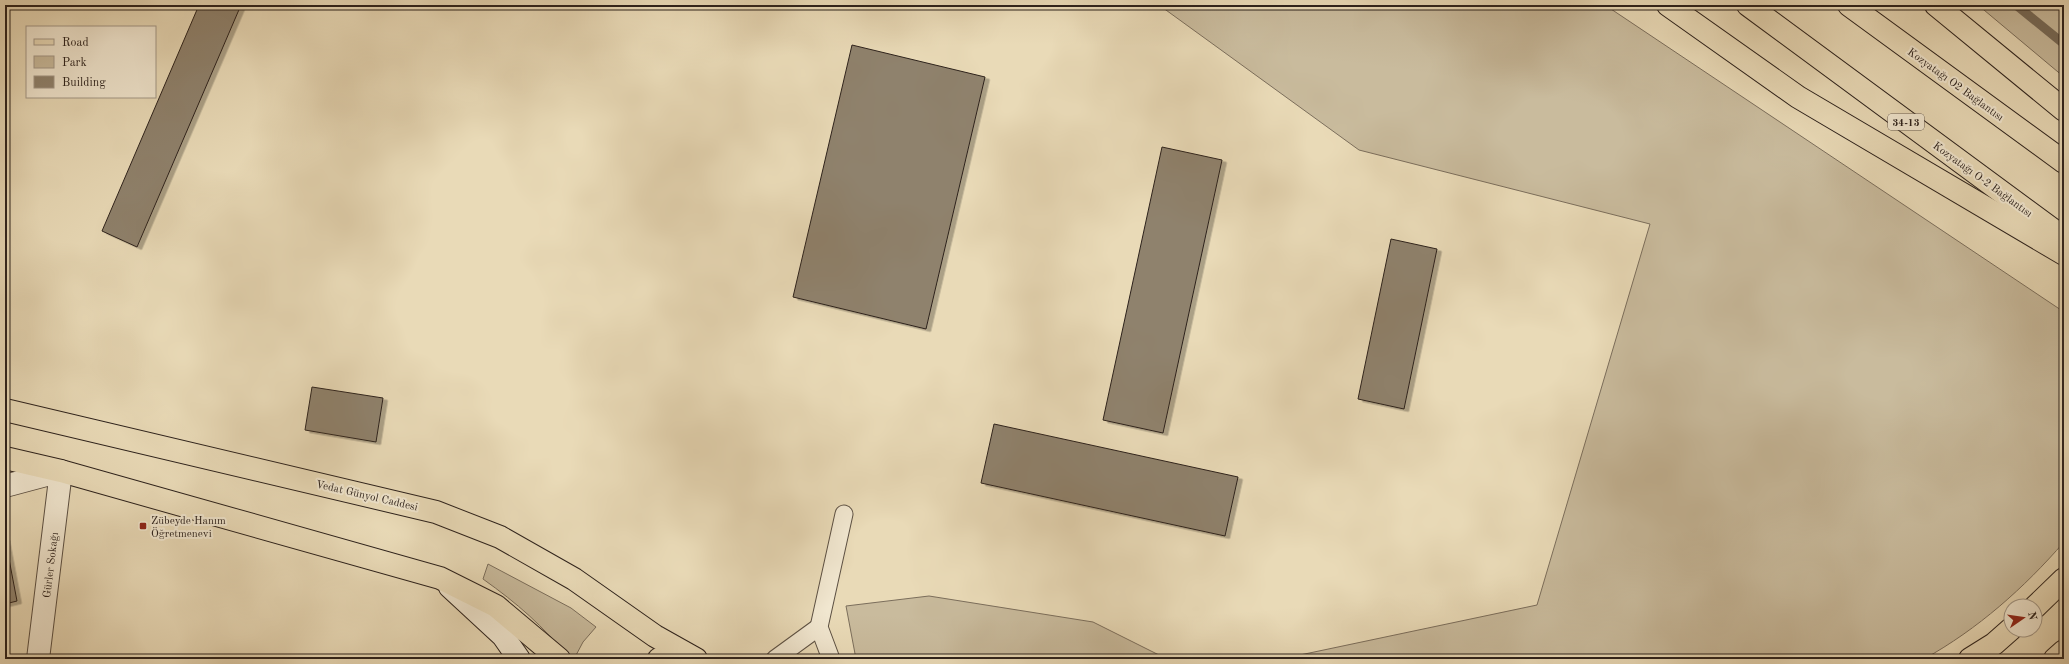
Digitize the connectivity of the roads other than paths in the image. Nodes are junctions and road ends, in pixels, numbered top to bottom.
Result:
1 (1668, 5) edge
2 (1748, 5) edge
3 (1849, 5) edge
4 (1936, 5) edge
5 (2064, 110) edge
6 (2064, 162) edge
7 (2064, 238) edge
8 (2064, 254) edge
9 (5, 410) edge
10 (5, 458) edge
11 (61, 471) junction
12 (5, 486) edge
13 (844, 514) dead end
14 (440, 578) junction
15 (2064, 579) edge
16 (2043, 599) edge
17 (819, 627) junction
18 (2003, 636) edge
19 (2064, 651) edge
20 (38, 659) edge
21 (519, 659) edge
22 (559, 659) edge
23 (659, 659) edge
24 (663, 659) edge
25 (696, 659) edge
26 (775, 659) edge
27 (831, 659) edge
28 (1970, 659) edge
29 (2055, 659) edge

1 - 8 main road
2 - 7 main road, Kozyatağı O-2 Bağlantısı / 34-13
3 - 6 main road, Kozyatağı O2 Bağlantısı
4 - 5 main road
9 - 25 main road, Vedat Günyol Caddesi
10 - 11 main road
11 - 12 street
11 - 14 main road
11 - 20 street, Gürler Sokağı
13 - 17 lane
14 - 21 street
14 - 22 main road
15 - 16 main road
17 - 26 lane
17 - 27 lane
18 - 28 main road
19 - 29 main road
23 - 24 main road

